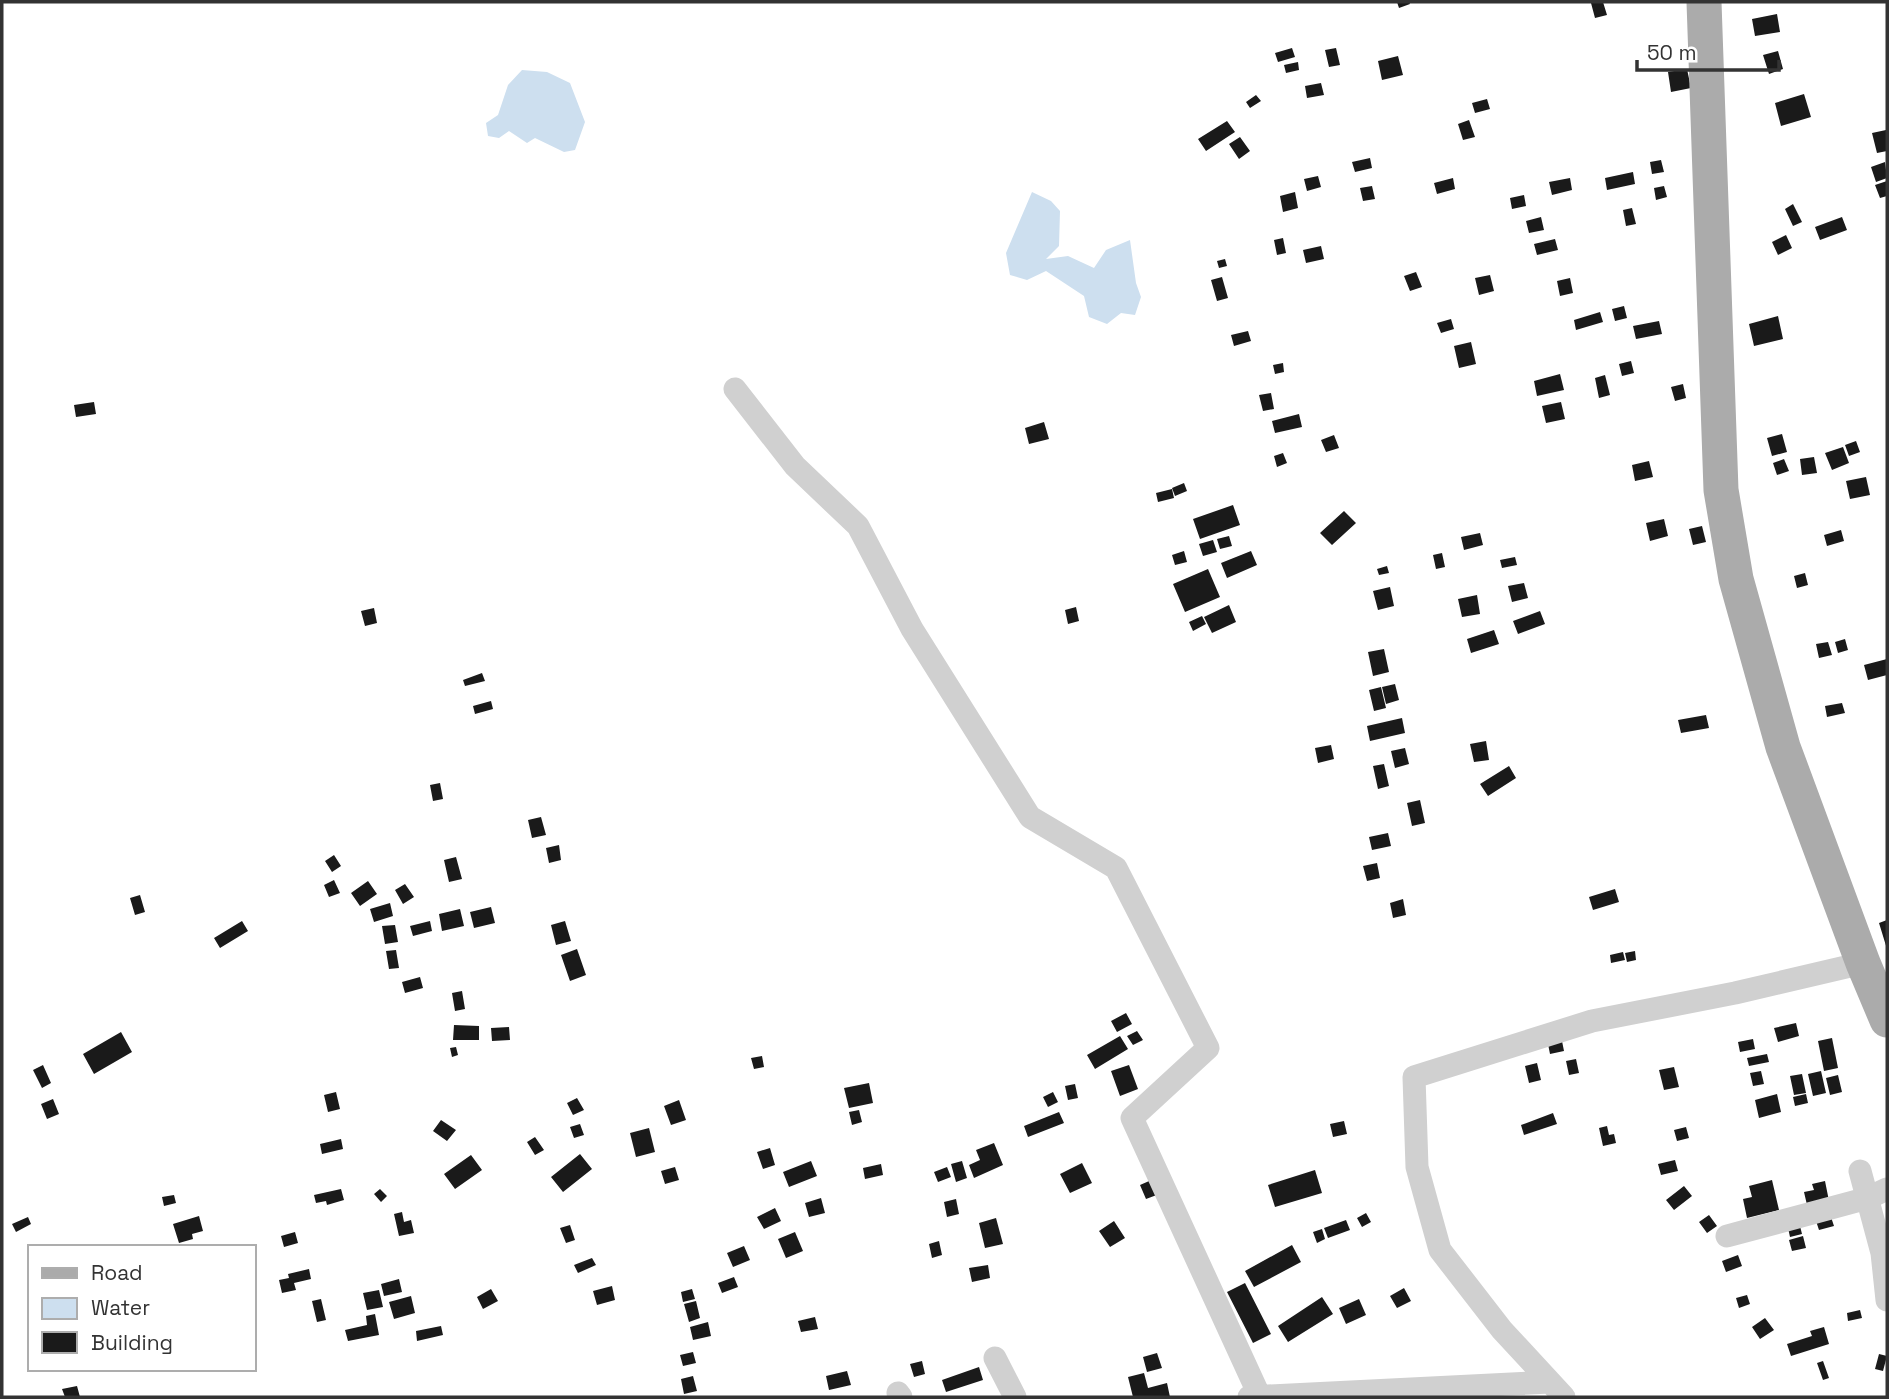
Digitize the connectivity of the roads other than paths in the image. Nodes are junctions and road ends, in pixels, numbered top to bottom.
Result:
1 (1704, 2) edge
2 (735, 389) dead end
3 (1863, 963) junction
4 (1887, 1020) edge
5 (1860, 1171) dead end
6 (1877, 1193) edge
7 (1727, 1236) dead end
8 (1887, 1300) edge
9 (995, 1358) dead end
10 (1557, 1389) edge
11 (1014, 1397) edge
12 (1249, 1397) edge
13 (1260, 1397) edge

1 - 3 main road
2 - 13 street
3 - 4 main road
3 - 10 street
5 - 6 street
6 - 7 street
6 - 8 street
9 - 11 street
10 - 13 street
12 - 13 street

